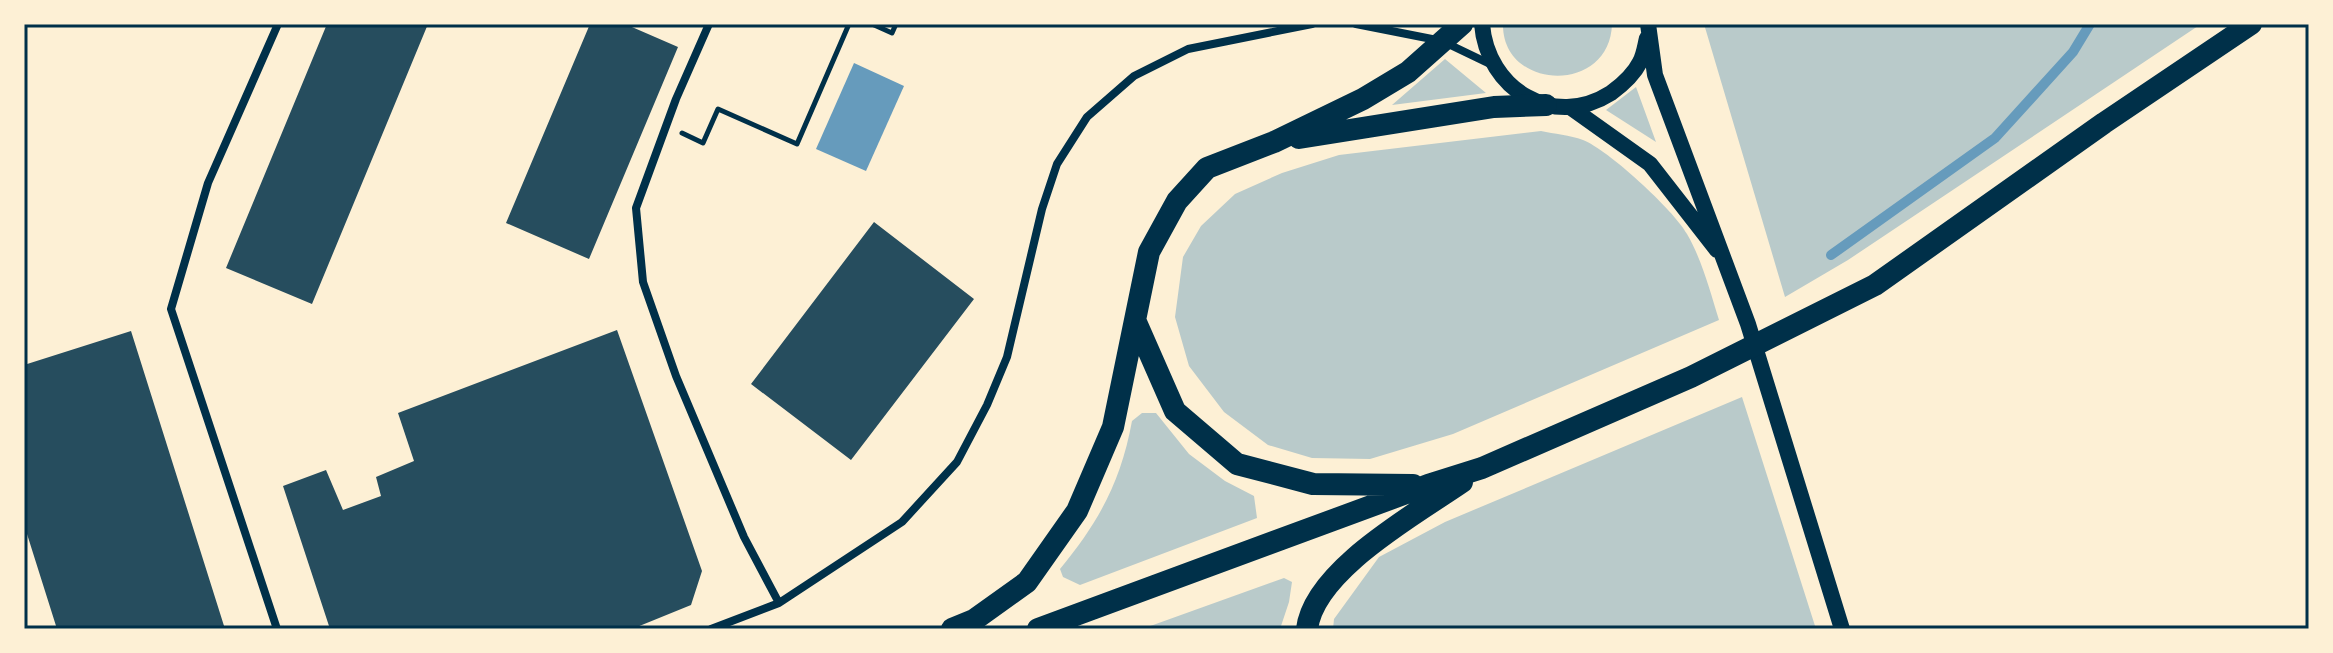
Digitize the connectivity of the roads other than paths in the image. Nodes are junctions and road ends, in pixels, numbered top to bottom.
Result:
1 (278, 24) edge
2 (709, 24) edge
3 (1312, 24) edge
4 (1356, 24) edge
5 (1462, 24) edge
6 (1482, 24) edge
7 (2251, 24) edge
8 (1648, 29) edge
9 (1442, 41) junction
10 (1493, 65) junction
11 (1546, 105) junction
12 (1570, 107) junction
13 (1274, 142) junction
14 (1727, 263) junction
15 (1135, 320) junction
16 (1482, 468) junction
17 (1428, 485) junction
18 (779, 603) junction
19 (1043, 628) edge
20 (277, 629) edge
21 (711, 629) edge
22 (952, 629) edge
23 (1307, 629) edge
24 (1842, 629) edge

1 - 20 street
2 - 18 street
3 - 18 street
4 - 9 street
5 - 9 highway
6 - 10 main road
7 - 16 highway
8 - 12 main road
8 - 14 main road
9 - 10 street
9 - 13 highway
10 - 11 main road
11 - 12 main road
11 - 13 highway
12 - 14 main road
13 - 15 highway
14 - 24 main road
15 - 17 highway
15 - 22 highway
16 - 17 highway
16 - 23 highway
17 - 19 highway
18 - 21 street

